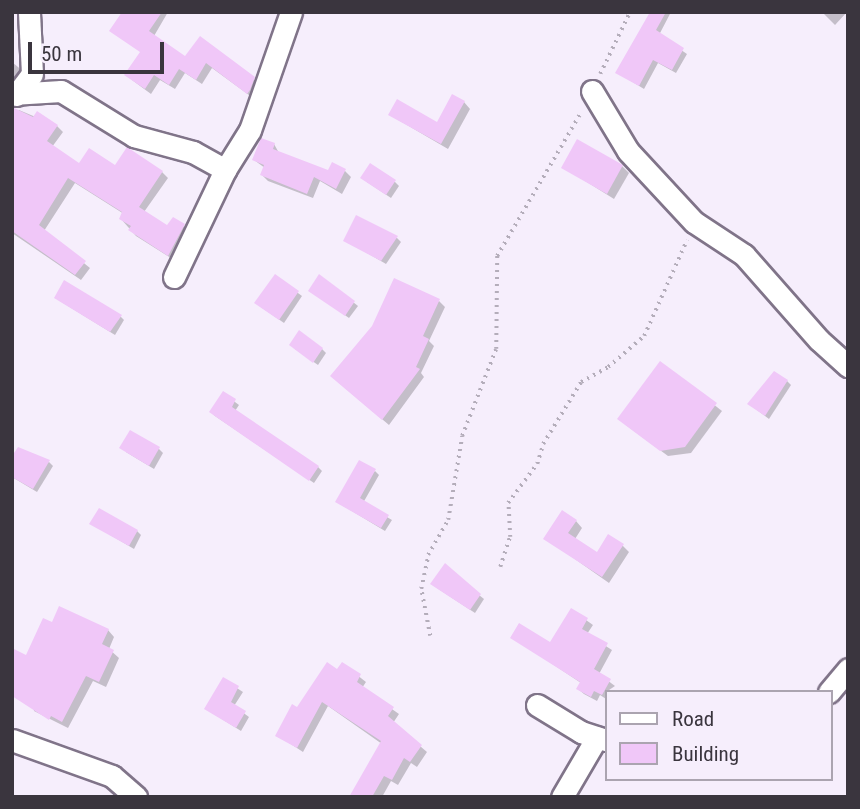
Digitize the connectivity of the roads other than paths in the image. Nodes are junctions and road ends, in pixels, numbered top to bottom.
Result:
1 (29, 12) edge
2 (291, 12) edge
3 (592, 91) road end
4 (14, 94) edge
5 (225, 170) junction
6 (174, 277) dead end
7 (848, 366) edge
8 (848, 669) edge
9 (831, 690) edge
10 (537, 705) dead end
11 (602, 738) edge
12 (12, 740) edge
13 (136, 797) edge
14 (562, 797) edge

1 - 4 street
2 - 5 street
3 - 7 street
4 - 5 street
5 - 6 street
8 - 9 street
10 - 11 street
11 - 14 street
12 - 13 street

